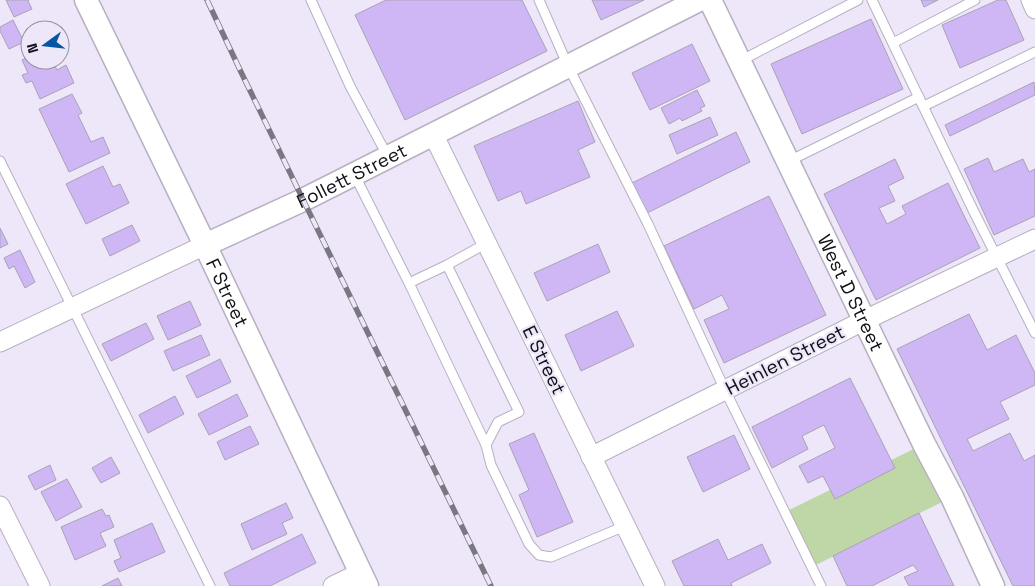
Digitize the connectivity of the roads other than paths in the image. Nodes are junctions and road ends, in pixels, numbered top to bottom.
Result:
1 (86, 0) edge
2 (311, 0) edge
3 (539, 0) edge
4 (699, 0) edge
5 (710, 0) edge
6 (858, 0) edge
7 (872, 0) edge
8 (975, 0) edge
9 (1031, 0) edge
10 (1035, 8) edge
11 (893, 44) junction
12 (1035, 52) edge
13 (740, 61) junction
14 (568, 66) junction
15 (919, 97) junction
16 (924, 106) junction
17 (433, 134) junction
18 (388, 157) junction
19 (0, 161) edge
20 (788, 161) junction
21 (354, 174) junction
22 (1035, 239) edge
23 (486, 243) junction
24 (205, 245) junction
25 (997, 258) junction
26 (447, 265) junction
27 (408, 283) junction
28 (72, 308) junction
29 (865, 320) junction
30 (1035, 333) edge
31 (0, 342) edge
32 (725, 390) junction
33 (486, 445) junction
34 (591, 458) junction
35 (0, 506) edge
36 (625, 526) junction
37 (364, 579) edge
38 (40, 586) edge
39 (210, 586) edge
40 (333, 586) edge
41 (656, 586) edge
42 (821, 586) edge
43 (993, 586) edge

1 - 24 street, F Street
2 - 18 lane
3 - 14 lane
4 - 14 street, Follett Street
5 - 13 street, West D Street
6 - 13 lane
7 - 11 lane
8 - 11 lane
9 - 10 street
11 - 15 lane
12 - 16 lane
13 - 20 street, West D Street
14 - 17 street, Follett Street
14 - 32 lane
15 - 16 lane
15 - 20 lane
16 - 25 lane
17 - 18 street, Follett Street
17 - 23 street, E Street
18 - 21 street, Follett Street
19 - 28 lane
20 - 29 street, West D Street
21 - 24 street, Follett Street
21 - 27 lane
22 - 25 street, Heinlen Street
23 - 26 lane
23 - 34 street, E Street
24 - 28 street, Follett Street
24 - 37 street, F Street
25 - 29 street, Heinlen Street
25 - 30 lane
26 - 27 lane
26 - 33 lane
27 - 33 lane
28 - 31 street, Follett Street
28 - 39 lane
29 - 32 street, Heinlen Street
29 - 43 street, West D Street
32 - 34 street, Heinlen Street
32 - 42 lane
33 - 36 lane
34 - 36 street, E Street
35 - 38 street
36 - 41 street, E Street
37 - 40 street

